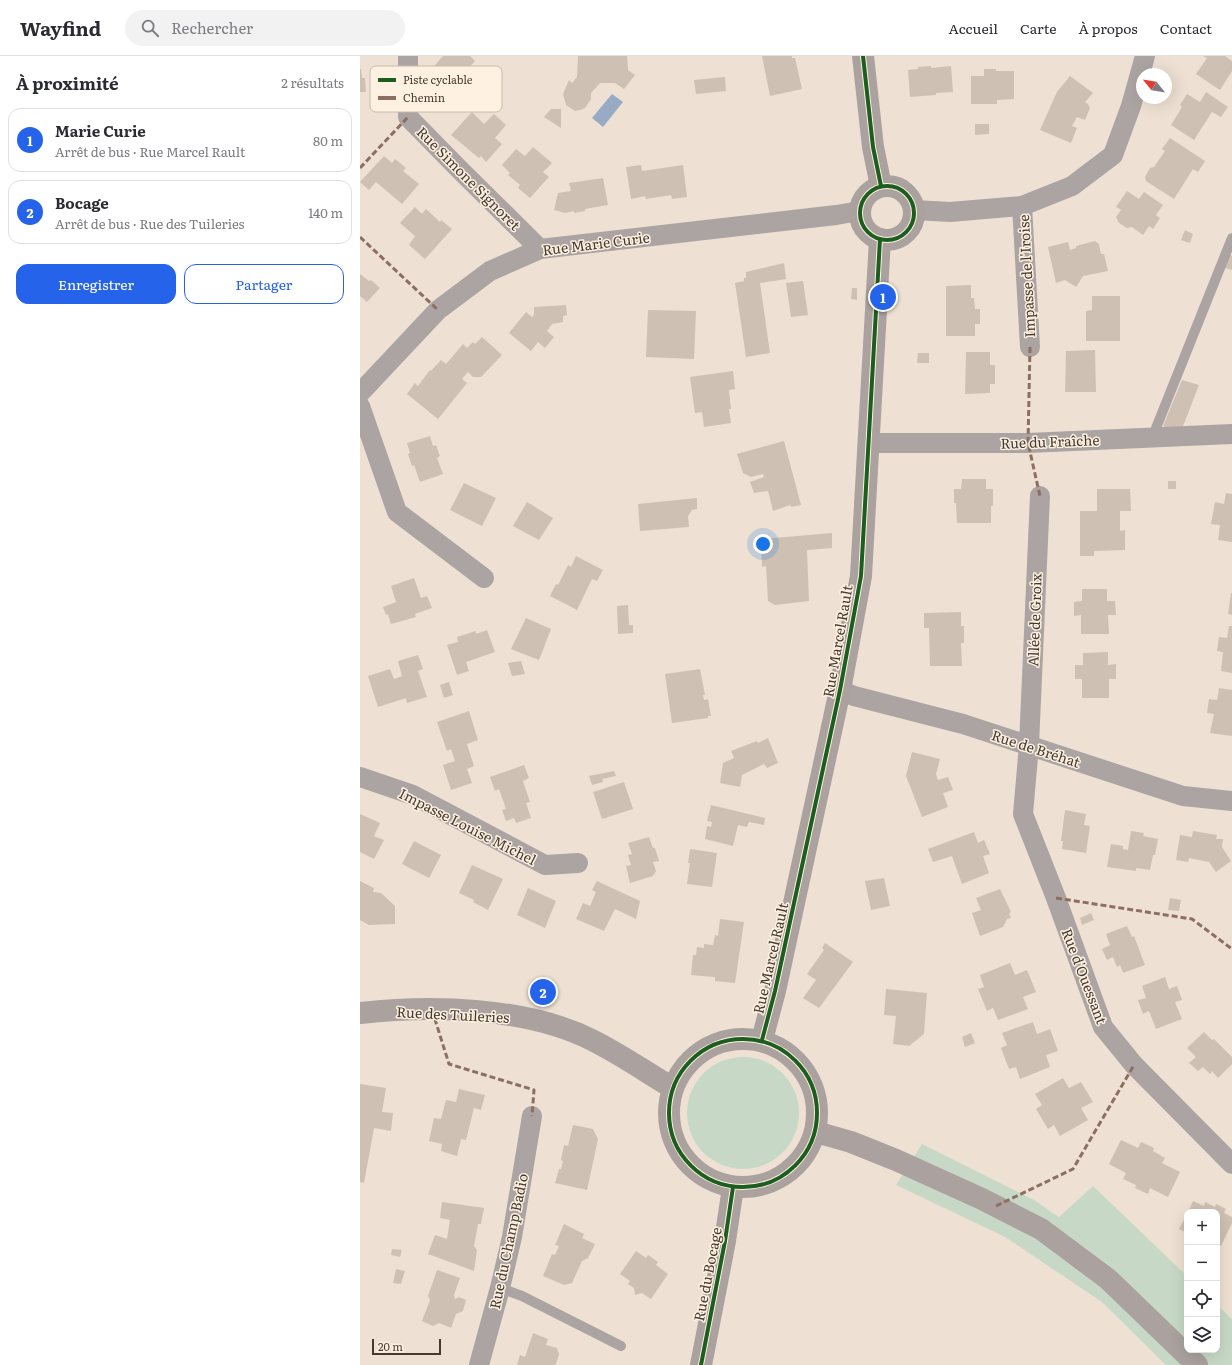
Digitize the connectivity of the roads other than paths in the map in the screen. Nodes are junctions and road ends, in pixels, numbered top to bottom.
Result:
1 (863, 56) edge
2 (1145, 56) edge
3 (408, 112) edge
4 (881, 186) junction
5 (1022, 206) junction
6 (914, 210) junction
7 (860, 211) junction
8 (1232, 238) edge
9 (880, 239) junction
10 (540, 249) junction
11 (1030, 347) dead end
12 (360, 394) edge
13 (360, 406) edge
14 (1232, 434) edge
15 (1152, 438) junction
16 (868, 443) junction
17 (1040, 496) dead end
18 (484, 578) dead end
19 (840, 690) junction
20 (1029, 745) junction
21 (360, 777) edge
22 (1232, 801) edge
23 (578, 863) dead end
24 (360, 1013) edge
25 (762, 1040) junction
26 (673, 1088) junction
27 (532, 1116) dead end
28 (816, 1132) junction
29 (1232, 1164) edge
30 (733, 1187) junction
31 (500, 1288) junction
32 (621, 1346) dead end
33 (479, 1365) edge
34 (701, 1365) edge
35 (1197, 1365) edge

1 - 4 street
2 - 5 street
3 - 10 street, Rue Simone Signoret
4 - 6 street
4 - 7 street
5 - 6 street
5 - 11 street, Impasse de l'Iroise
6 - 9 street
7 - 9 street
7 - 10 street, Rue Marie Curie
8 - 15 lane
9 - 16 street, Rue Marcel Rault
10 - 12 street, Rue Marie Curie
13 - 18 street
14 - 15 street, Rue du Fraîche
15 - 16 street, Rue du Fraîche
16 - 19 street, Rue Marcel Rault
17 - 20 street, Allée de Groix
19 - 20 street, Rue de Bréhat
19 - 25 street, Rue Marcel Rault
20 - 22 street, Rue de Bréhat
20 - 29 street, Rue d'Ouessant
21 - 23 street, Impasse Louise Michel
24 - 26 street, Rue des Tuileries
25 - 26 street
25 - 28 street
26 - 30 street
27 - 31 street, Rue du Champ Badio
28 - 30 street
28 - 35 street
30 - 34 street, Rue du Bocage
31 - 32 lane
31 - 33 street, Rue du Champ Badio

